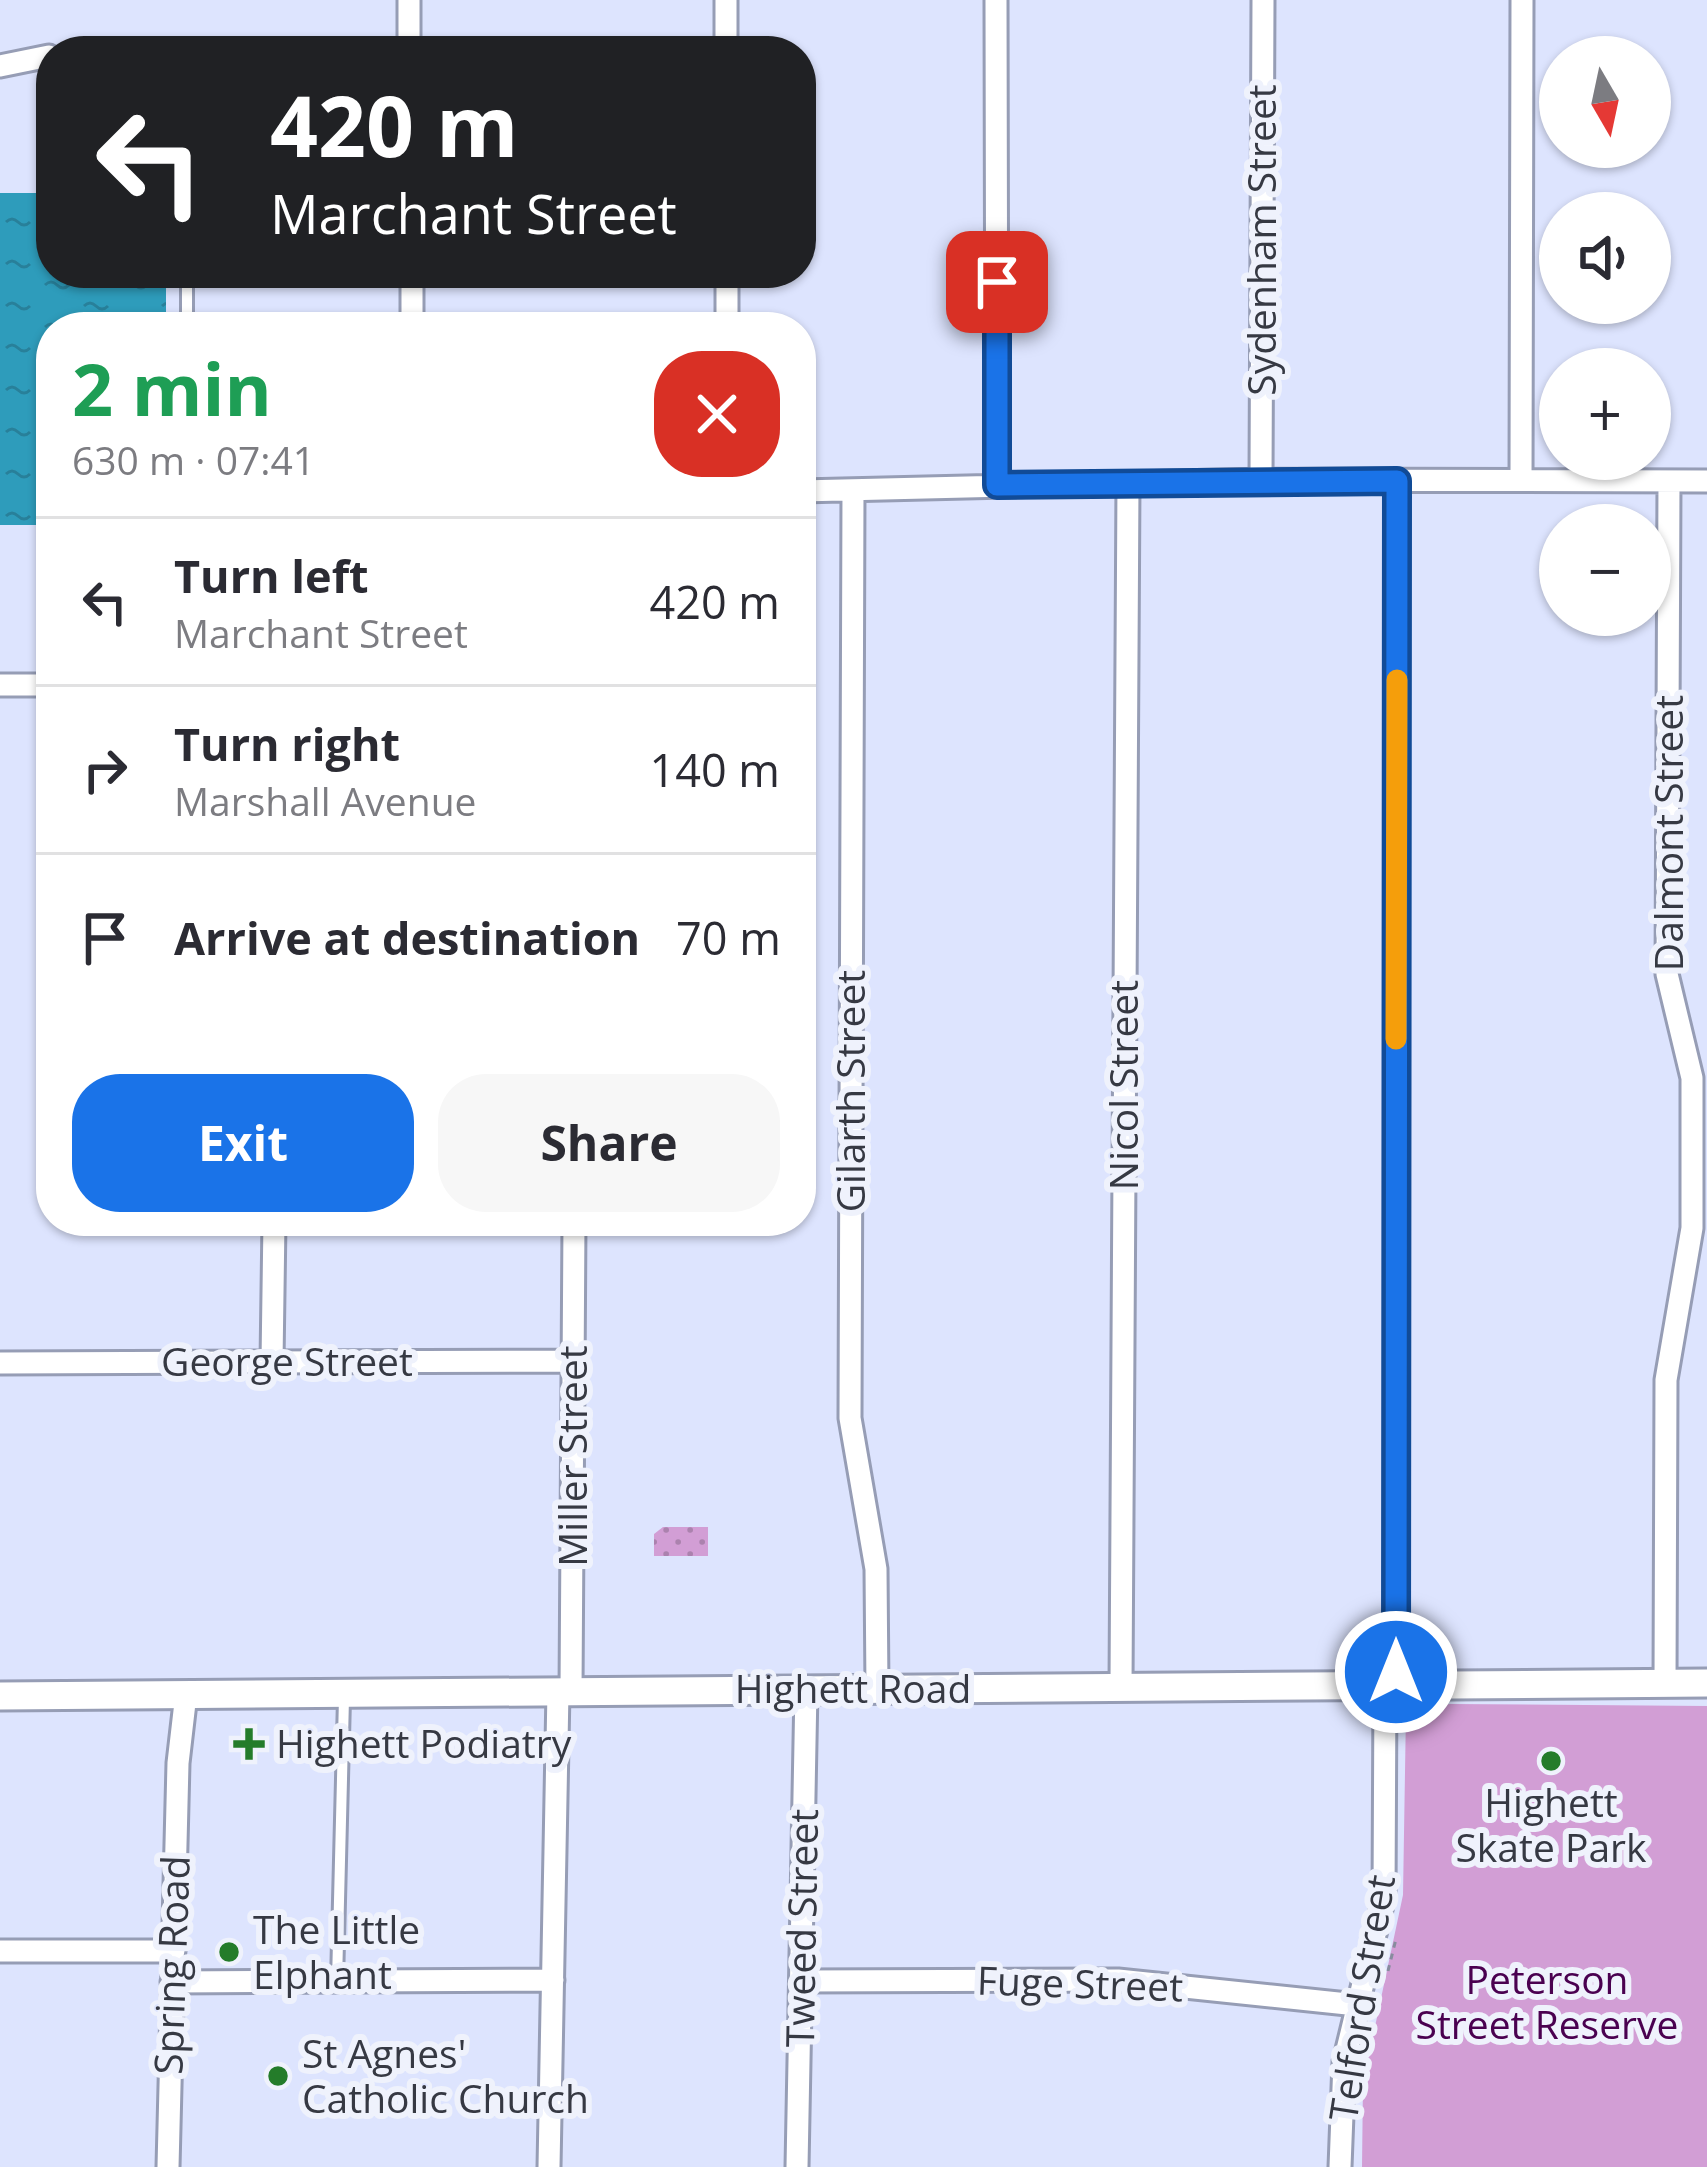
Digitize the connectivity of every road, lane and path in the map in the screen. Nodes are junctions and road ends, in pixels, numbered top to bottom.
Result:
1 (409, 0) edge
2 (726, 0) edge
3 (996, 0) edge
4 (1263, 0) edge
5 (1522, 0) edge
6 (409, 36) edge
7 (726, 36) edge
8 (36, 59) edge
9 (0, 66) edge
10 (1261, 480) junction
11 (1521, 480) junction
12 (1397, 481) junction
13 (1669, 481) junction
14 (1707, 481) edge
15 (1128, 483) junction
16 (997, 485) junction
17 (853, 490) junction
18 (816, 491) edge
19 (0, 685) edge
20 (36, 685) edge
21 (274, 1236) edge
22 (574, 1236) edge
23 (573, 1361) junction
24 (272, 1362) junction
25 (0, 1363) edge
26 (1707, 1683) edge
27 (1665, 1684) junction
28 (1391, 1685) junction
29 (1120, 1686) junction
30 (877, 1689) junction
31 (806, 1690) junction
32 (565, 1691) junction
33 (344, 1693) junction
34 (178, 1695) junction
35 (0, 1696) edge
36 (174, 1951) junction
37 (0, 1952) edge
38 (553, 1980) junction
39 (802, 1981) junction
40 (172, 1982) junction
41 (337, 1982) junction
42 (1357, 2005) junction
43 (167, 2167) edge
44 (549, 2167) edge
45 (797, 2167) edge
46 (1340, 2167) edge

1 - 6 street
2 - 7 street
3 - 16 street
4 - 10 street, Sydenham Street
5 - 11 street
8 - 9 street
10 - 12 street
10 - 15 street
11 - 12 street
11 - 13 street
12 - 28 street, Telford Street
13 - 14 street
13 - 27 street, Dalmont Street
15 - 16 street
15 - 29 street, Nicol Street
16 - 17 street
17 - 18 street
17 - 30 street, Gilarth Street
19 - 20 street
21 - 24 street
22 - 23 street, Miller Street
23 - 24 street, George Street
23 - 32 street, Miller Street
24 - 25 street, George Street
26 - 27 street, Highett Road
27 - 28 street, Highett Road
28 - 29 street, Highett Road
28 - 42 street, Telford Street
29 - 30 street, Highett Road
30 - 31 street, Highett Road
31 - 32 street, Highett Road
31 - 39 street, Tweed Street
32 - 33 street, Highett Road
32 - 38 street, Miller Street
33 - 34 street, Highett Road
33 - 41 lane
34 - 35 street, Highett Road
34 - 36 street, Spring Road
36 - 37 street
36 - 40 street, Spring Road
38 - 41 street
38 - 44 street, Miller Street
39 - 42 street, Fuge Street
39 - 45 street, Tweed Street
40 - 41 street
40 - 43 street, Spring Road
42 - 46 street, Telford Street

